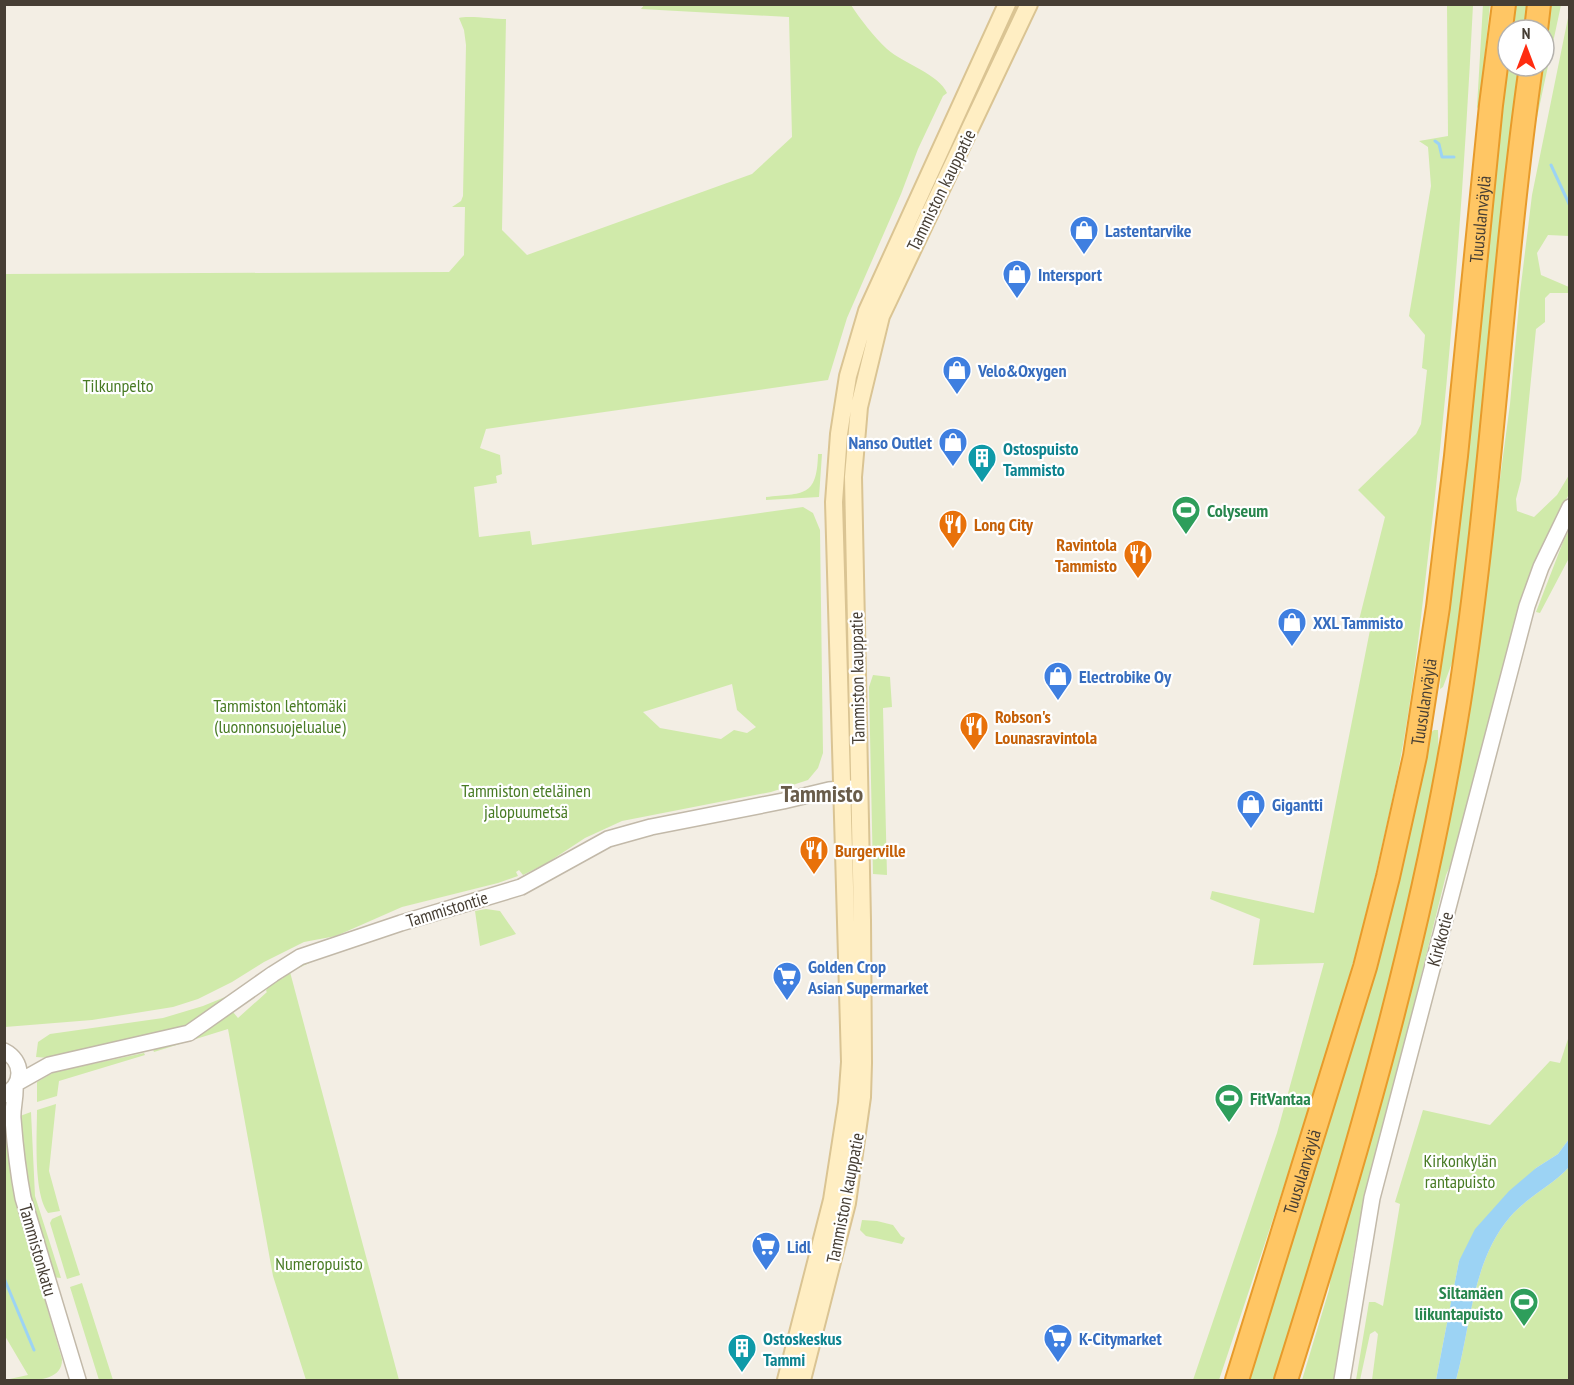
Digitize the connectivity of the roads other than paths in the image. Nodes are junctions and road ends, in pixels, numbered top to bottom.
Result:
1 (1007, 4) edge
2 (1029, 4) edge
3 (1504, 4) edge
4 (1530, 78) edge
5 (1569, 507) edge
6 (851, 788) junction
7 (8, 1053) edge
8 (49, 1065) junction
9 (12, 1088) edge
10 (8, 1112) edge
11 (1238, 1374) edge
12 (78, 1380) edge
13 (786, 1380) edge
14 (802, 1380) edge
15 (1286, 1380) edge
16 (1342, 1380) edge

1 - 6 main road, Tammiston kauppatie
2 - 6 main road, Tammiston kauppatie
3 - 11 highway, Tuusulanväylä
4 - 15 highway, Tuusulanväylä
5 - 16 street, Kirkkotie
6 - 8 street, Tammistontie
6 - 13 main road, Tammiston kauppatie
6 - 14 main road, Tammiston kauppatie
7 - 8 street, Tammistontie
7 - 9 street, Tammistonkatu
8 - 9 street, Tammistontie
9 - 10 street, Tammistonkatu
10 - 12 street, Tammistonkatu

